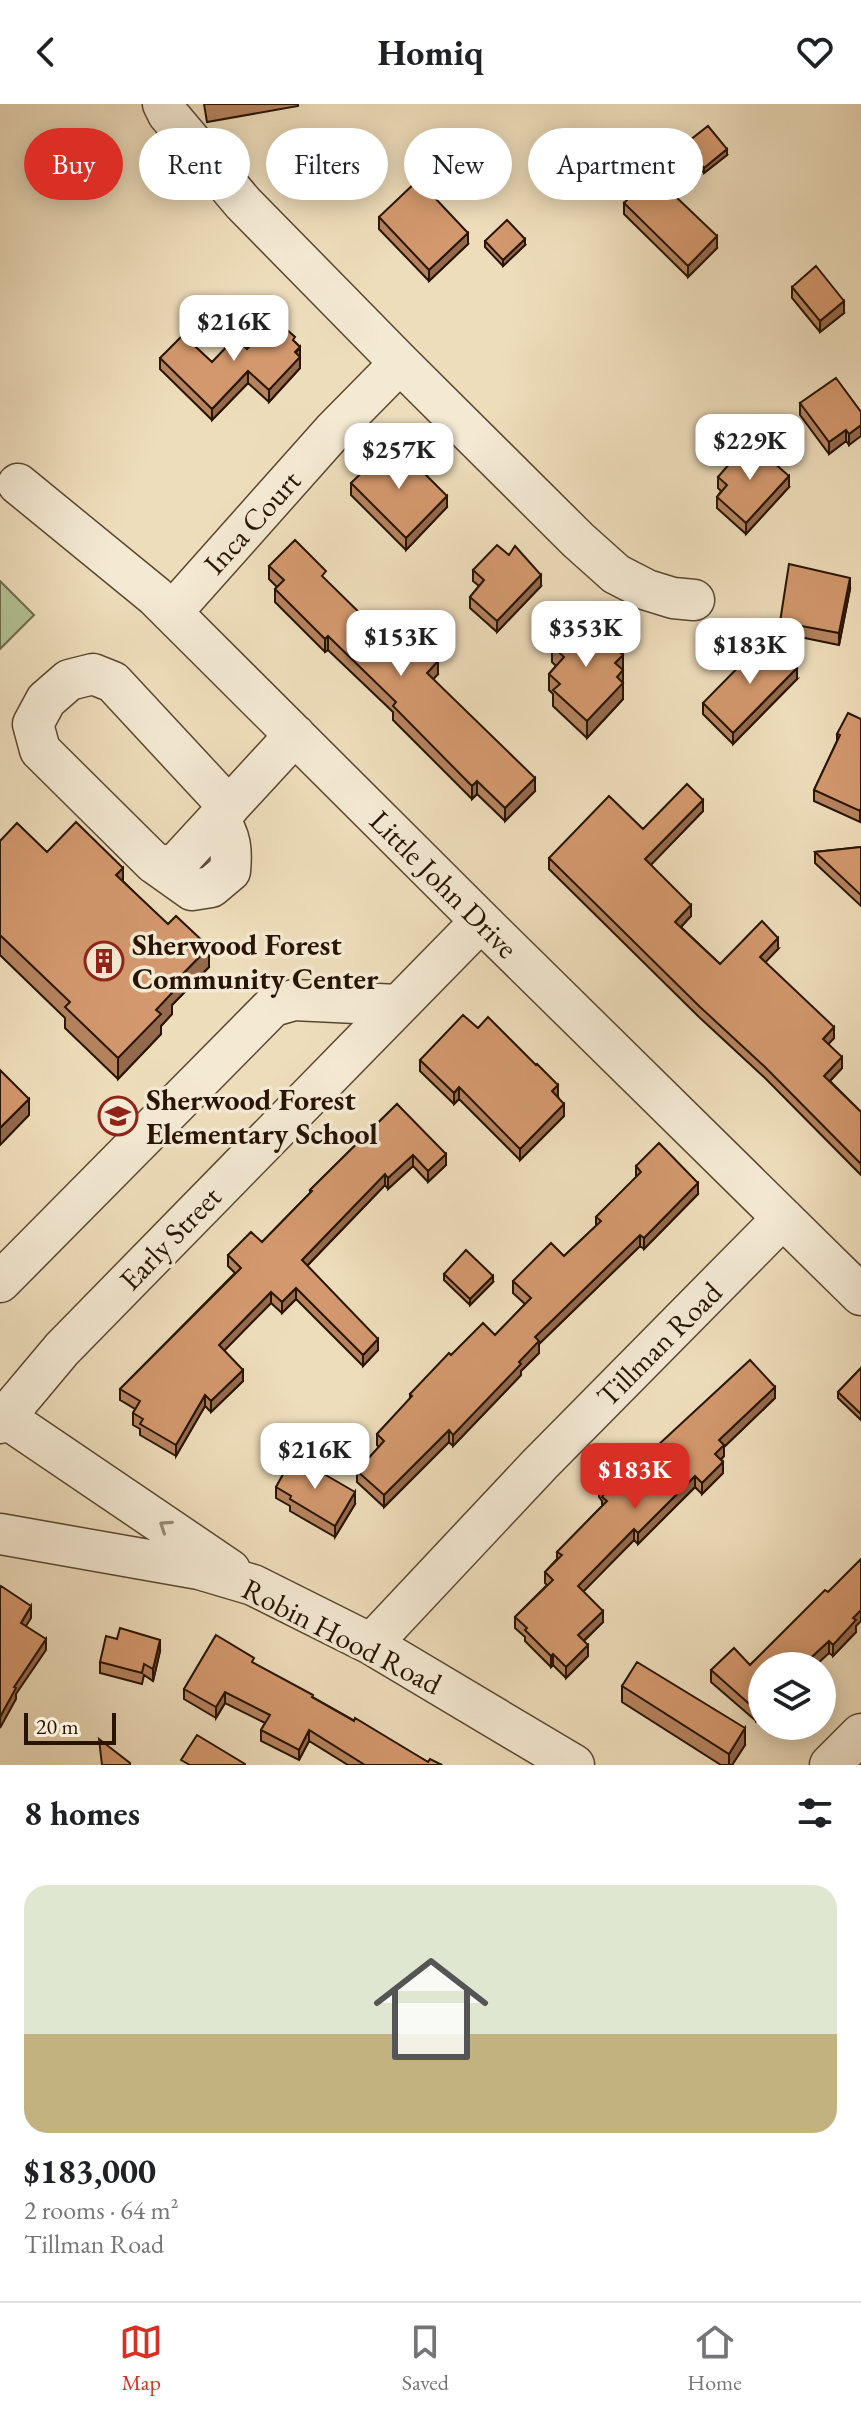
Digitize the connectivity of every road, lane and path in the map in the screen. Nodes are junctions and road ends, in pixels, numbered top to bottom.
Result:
1 (163, 104) edge
2 (400, 363) junction
3 (18, 484) dead end
4 (694, 600) dead end
5 (172, 612) junction
6 (295, 735) junction
7 (224, 813) junction
8 (481, 921) junction
9 (398, 1005) junction
10 (783, 1218) junction
11 (0, 1282) edge
12 (861, 1295) edge
13 (2, 1417) edge
14 (0, 1534) edge
15 (253, 1585) junction
16 (371, 1644) junction
17 (861, 1734) edge
18 (574, 1765) edge
19 (830, 1765) edge

1 - 2 street
2 - 4 street
2 - 5 street, Inca Court
3 - 5 street, Little John Drive
5 - 6 street, Little John Drive
6 - 7 street
6 - 8 street, Little John Drive
7 - 7 street
8 - 9 street, Early Street
8 - 10 street, Little John Drive
9 - 11 street
9 - 13 street, Early Street
10 - 12 street, Little John Drive
10 - 16 street, Tillman Road
15 -> 13 street
14 - 15 street, Robin Hood Road
15 - 16 street, Robin Hood Road
16 - 18 street, Robin Hood Road
17 - 19 street

